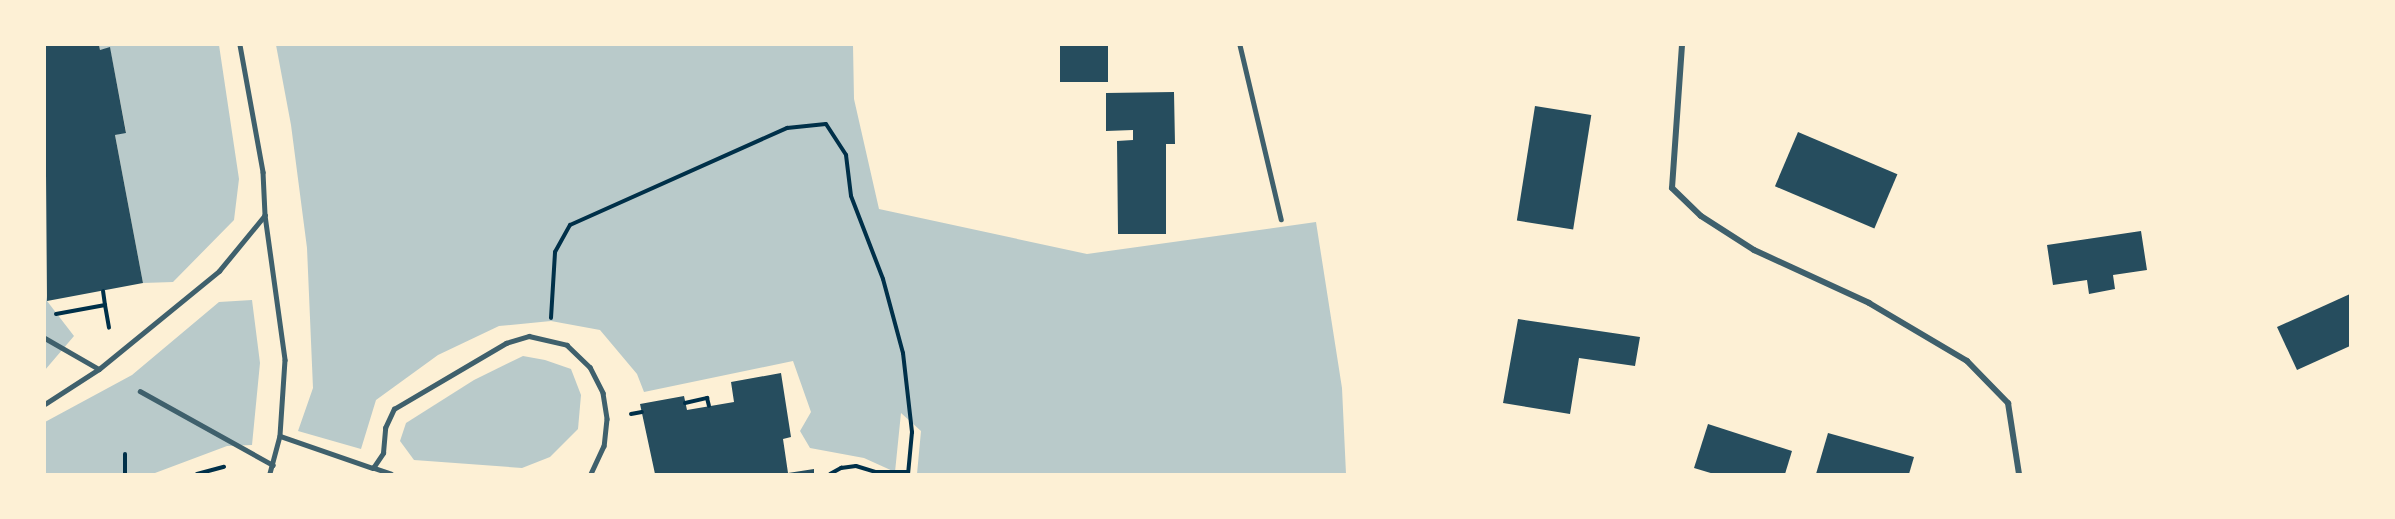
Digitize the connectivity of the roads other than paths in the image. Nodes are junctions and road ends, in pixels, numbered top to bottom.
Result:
1 (240, 45) edge
2 (1240, 45) edge
3 (1682, 45) edge
4 (265, 215) junction
5 (1281, 219) dead end
6 (45, 338) edge
7 (99, 369) junction
8 (140, 391) dead end
9 (45, 404) edge
10 (280, 436) junction
11 (273, 465) junction
12 (373, 468) junction
13 (270, 474) edge
14 (391, 474) edge
15 (591, 474) edge
16 (2019, 474) edge

1 - 4 lane
2 - 5 lane
3 - 16 street
4 - 7 lane
4 - 10 lane
6 - 7 lane
7 - 9 lane
8 - 11 lane
10 - 11 lane
10 - 12 lane
11 - 13 lane
12 - 14 lane
12 - 15 lane

